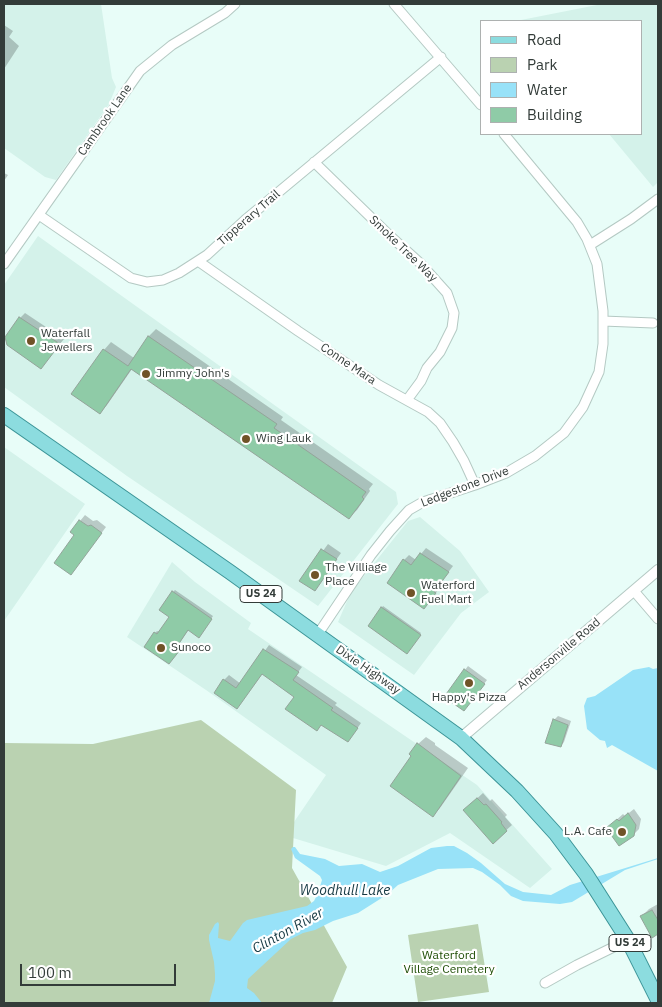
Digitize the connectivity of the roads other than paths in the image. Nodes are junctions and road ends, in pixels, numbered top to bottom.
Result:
1 (235, 4) edge
2 (394, 4) edge
3 (441, 57) junction
4 (480, 104) edge
5 (505, 135) edge
6 (314, 162) junction
7 (658, 199) edge
8 (38, 215) junction
9 (590, 245) junction
10 (198, 261) junction
11 (4, 264) edge
12 (604, 321) junction
13 (653, 323) dead end
14 (407, 400) junction
15 (4, 415) edge
16 (475, 485) junction
17 (658, 570) edge
18 (634, 591) junction
19 (658, 619) edge
20 (318, 634) junction
21 (461, 738) junction
22 (628, 940) junction
23 (545, 983) dead end
24 (658, 1000) edge

1 - 8 street, Cambrook Lane
2 - 3 street
3 - 4 street
3 - 6 street, Tipperary Trail
5 - 9 street, Ledgestone Drive
6 - 10 street, Tipperary Trail
6 - 14 street, Smoke Tree Way
7 - 9 street
8 - 10 street, Tipperary Trail
8 - 11 street, Cambrook Lane
9 - 12 street, Ledgestone Drive
10 - 14 street, Conne Mara
12 - 13 street
12 - 16 street, Ledgestone Drive
14 - 16 street, Conne Mara
15 - 20 main road, Dixie Highway / US 24
16 - 20 street, Ledgestone Drive
17 - 18 street, Andersonville Road
18 - 19 street
18 - 21 street, Andersonville Road
20 - 21 main road, Dixie Highway / US 24
21 - 22 main road, Dixie Highway / US 24
22 - 23 street
22 - 24 main road, Dixie Highway / US 24

